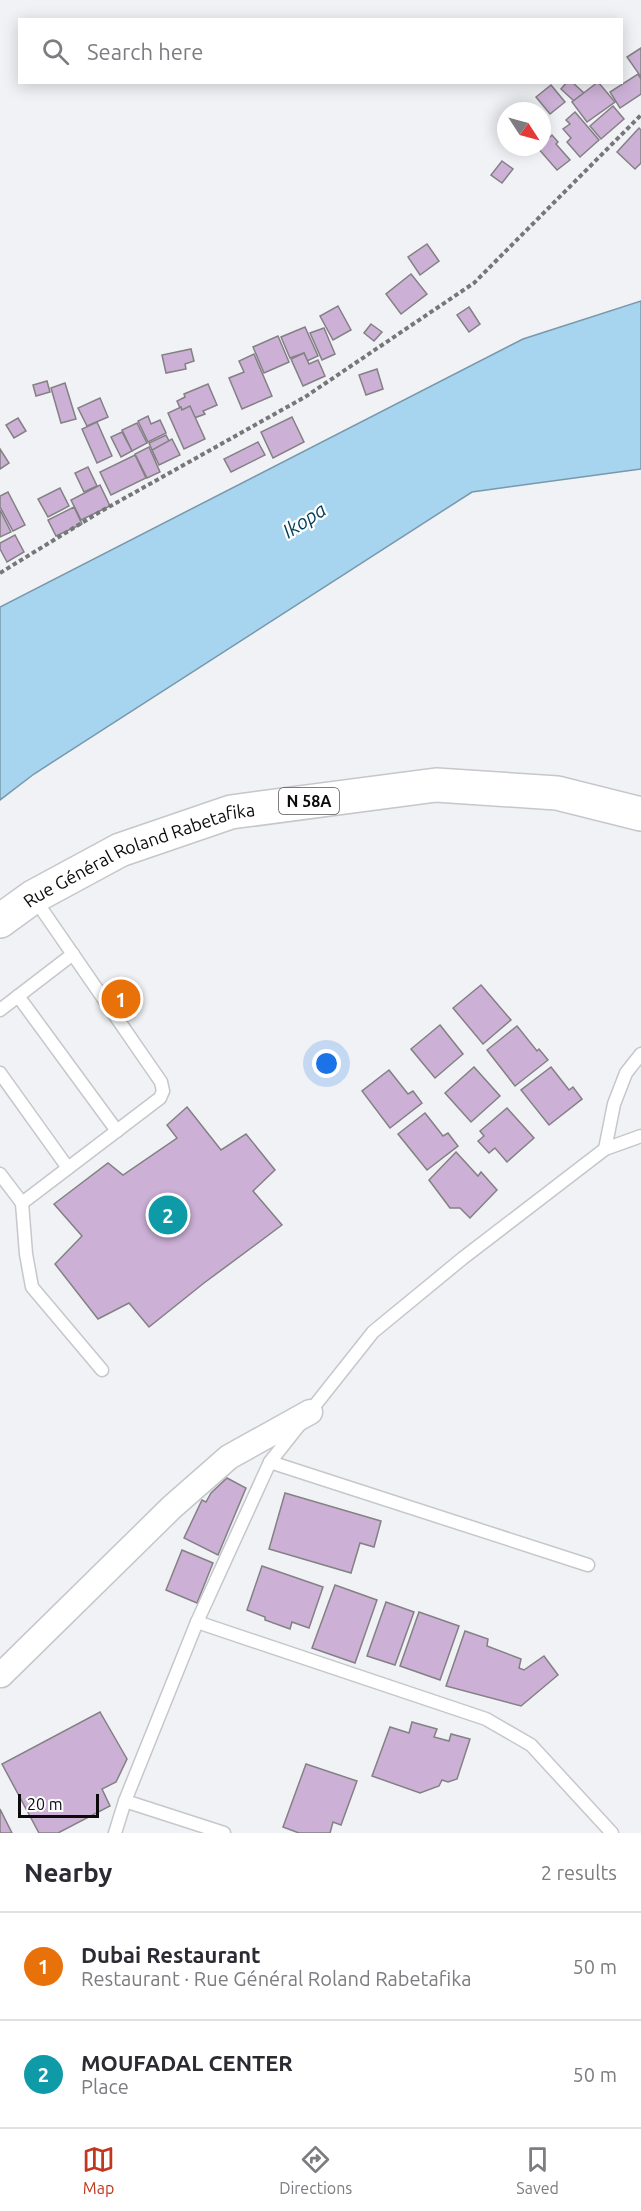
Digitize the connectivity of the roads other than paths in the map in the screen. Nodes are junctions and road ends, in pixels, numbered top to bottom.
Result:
1 (641, 814) edge
2 (33, 897) junction
3 (0, 921) edge
4 (73, 954) junction
5 (18, 996) junction
6 (0, 1010) edge
7 (641, 1054) edge
8 (0, 1073) edge
9 (117, 1131) junction
10 (641, 1136) edge
11 (605, 1149) junction
12 (68, 1168) junction
13 (0, 1174) edge
14 (22, 1203) junction
15 (102, 1370) dead end
16 (310, 1412) junction
17 (270, 1462) junction
18 (588, 1565) dead end
19 (197, 1622) junction
20 (1, 1675) edge
21 (125, 1801) junction
22 (115, 1833) edge
23 (224, 1833) edge
24 (612, 1833) edge

1 - 2 main road, Rue Général Roland Rabetafika / N 58A
2 - 3 main road, Rue Général Roland Rabetafika / N 58A
2 - 4 lane
4 - 5 lane
4 - 9 lane
5 - 6 lane
5 - 9 lane
7 - 11 lane
8 - 12 lane
9 - 12 lane
10 - 11 lane
11 - 16 lane
12 - 14 lane
13 - 14 lane
14 - 15 lane
16 - 17 lane
16 - 20 street
17 - 18 lane
17 - 19 lane
19 - 21 lane
19 - 24 lane
21 - 22 lane
21 - 23 lane

